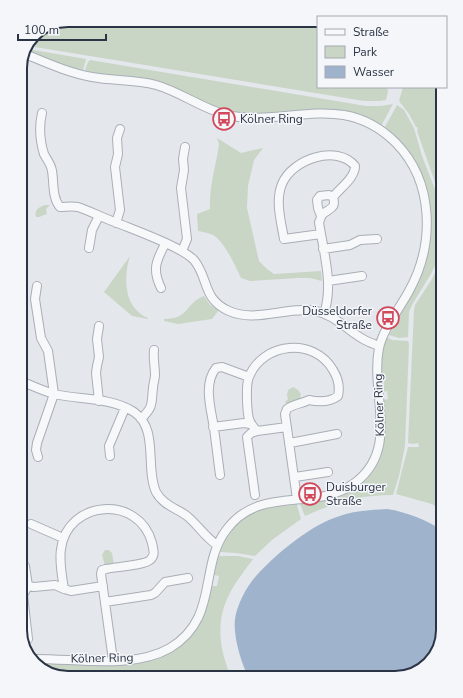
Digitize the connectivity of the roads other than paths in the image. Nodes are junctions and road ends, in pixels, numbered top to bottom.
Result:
1 (29, 55) edge
2 (42, 113) dead end
3 (120, 129) dead end
4 (185, 147) dead end
5 (333, 197) junction
6 (99, 216) junction
7 (321, 216) junction
8 (116, 223) junction
9 (321, 234) junction
10 (377, 239) dead end
11 (165, 244) junction
12 (89, 248) dead end
13 (323, 249) junction
14 (182, 251) junction
15 (362, 276) dead end
16 (328, 282) junction
17 (37, 286) dead end
18 (161, 288) dead end
19 (324, 313) junction
20 (99, 326) dead end
21 (379, 346) junction
22 (154, 350) dead end
23 (249, 377) junction
24 (27, 384) edge
25 (54, 394) junction
26 (99, 401) junction
27 (125, 408) junction
28 (141, 419) junction
29 (250, 424) junction
30 (214, 427) junction
31 (287, 427) junction
32 (257, 431) junction
33 (337, 434) dead end
34 (290, 443) junction
35 (110, 456) dead end
36 (38, 457) dead end
37 (328, 472) dead end
38 (220, 475) dead end
39 (295, 477) junction
40 (255, 495) dead end
41 (297, 499) junction
42 (31, 524) dead end
43 (63, 538) junction
44 (218, 545) junction
45 (188, 578) dead end
46 (27, 579) edge
47 (28, 586) joint
48 (103, 586) junction
49 (64, 589) junction
50 (105, 602) junction
51 (27, 630) edge
52 (28, 639) dead end
53 (39, 659) edge
54 (113, 660) junction

1 - 21 street, Kölner Ring
2 - 6 street
3 - 8 street
4 - 14 street
5 - 7 street
5 - 7 street
5 - 9 street
6 - 8 street
6 - 12 street
7 - 9 street
8 - 11 street
9 - 13 street
10 - 13 street
11 - 14 street
11 - 18 street
13 - 16 street
14 - 19 street
15 - 16 street
16 - 19 street
17 - 25 street
19 - 21 street
20 - 26 street
21 - 41 street, Kölner Ring
22 - 28 street
23 - 29 street
23 - 30 street
23 - 31 street
24 - 25 street
25 - 26 street
25 - 36 street
26 - 27 street
27 - 28 street
27 - 35 street
28 - 44 street
29 - 30 street
29 - 32 street
30 - 38 street
31 - 32 street
31 - 34 street
32 - 40 street
33 - 34 street
34 - 39 street
37 - 39 street
39 - 41 street
41 - 44 street, Kölner Ring
42 - 43 street
43 - 48 street
43 - 49 street
44 - 54 street, Kölner Ring
45 - 50 street
46 - 47 street
47 - 49 street
48 - 49 street
48 - 50 street
50 - 54 street
51 - 52 street
53 - 54 street, Kölner Ring

